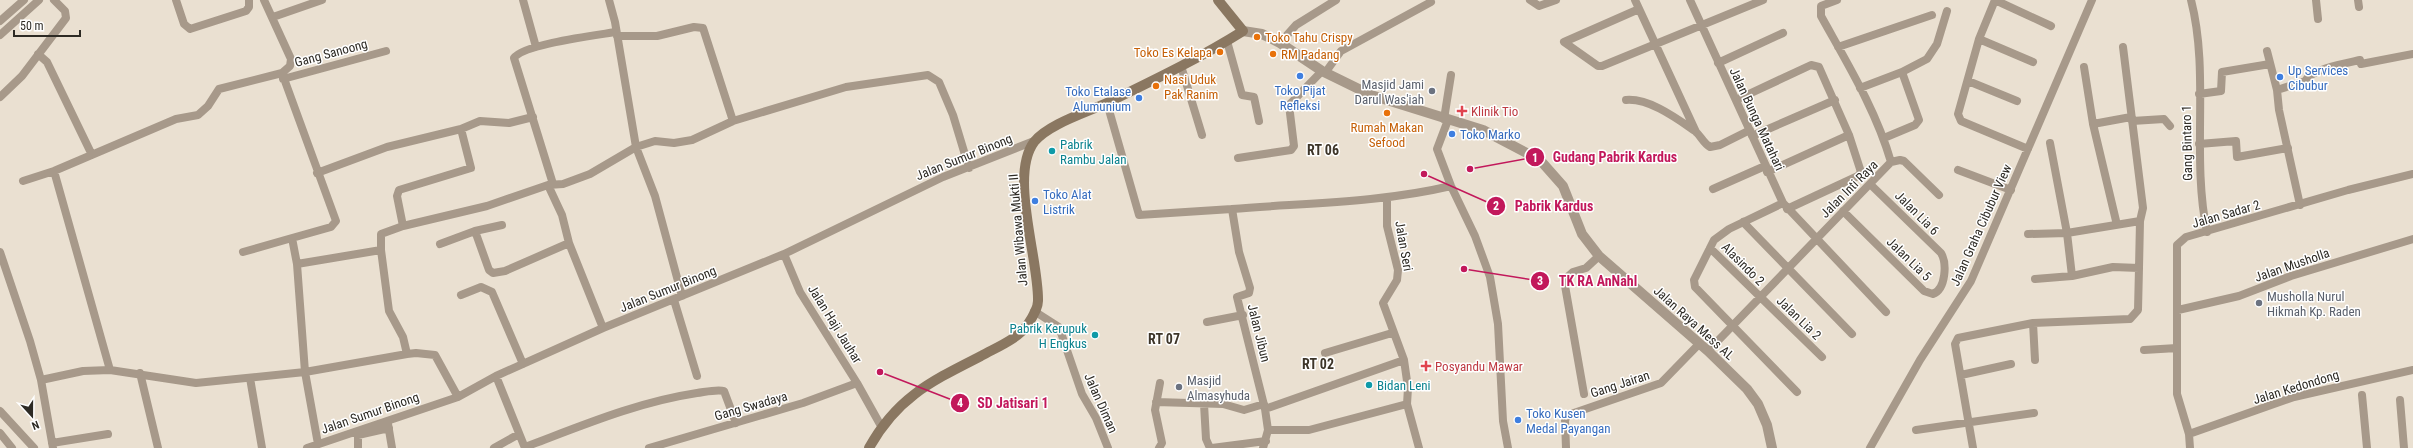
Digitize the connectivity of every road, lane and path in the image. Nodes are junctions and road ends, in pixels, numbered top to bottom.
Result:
1 (24, 0) edge
2 (39, 0) edge
3 (54, 0) edge
4 (176, 0) edge
5 (249, 0) edge
6 (264, 0) edge
7 (322, 0) edge
8 (523, 0) edge
9 (609, 0) edge
10 (1218, 0) edge
11 (1336, 0) edge
12 (1530, 0) edge
13 (1556, 0) edge
14 (1635, 0) edge
15 (1690, 0) edge
16 (1763, 0) edge
17 (1837, 0) edge
18 (1995, 0) edge
19 (2092, 0) edge
20 (2191, 0) edge
21 (2316, 0) edge
22 (1431, 2) dead end
23 (1745, 3) edge
24 (1639, 9) junction
25 (1947, 11) dead end
26 (1932, 15) dead end
27 (273, 17) junction
28 (2318, 19) dead end
29 (0, 22) edge
30 (1702, 25) junction
31 (2051, 26) dead end
32 (1243, 31) junction
33 (1783, 33) dead end
34 (617, 34) junction
35 (0, 35) edge
36 (1979, 39) junction
37 (1227, 41) junction
38 (1280, 43) junction
39 (1654, 45) junction
40 (536, 46) junction
41 (1838, 47) junction
42 (2123, 47) dead end
43 (386, 51) dead end
44 (2267, 51) dead end
45 (38, 54) junction
46 (2413, 54) edge
47 (2033, 62) dead end
48 (1718, 63) junction
49 (2270, 64) junction
50 (1181, 66) junction
51 (2084, 67) dead end
52 (1323, 72) junction
53 (1902, 72) junction
54 (1451, 75) dead end
55 (282, 76) junction
56 (1968, 81) junction
57 (1860, 88) junction
58 (2277, 90) junction
59 (2199, 94) junction
60 (0, 97) edge
61 (1626, 100) dead end
62 (1736, 100) junction
63 (1834, 100) junction
64 (2016, 100) dead end
65 (1108, 103) junction
66 (533, 117) junction
67 (1446, 119) junction
68 (2132, 119) junction
69 (1259, 121) dead end
70 (733, 122) junction
71 (2092, 124) junction
72 (2170, 126) dead end
73 (461, 129) junction
74 (1696, 132) junction
75 (1751, 133) junction
76 (1202, 135) dead end
77 (1849, 135) junction
78 (1884, 138) junction
79 (1034, 141) junction
80 (2050, 143) dead end
81 (2199, 144) junction
82 (636, 147) junction
83 (2288, 148) junction
84 (2028, 149) junction
85 (92, 155) junction
86 (1238, 158) dead end
87 (1891, 162) junction
88 (969, 168) junction
89 (1766, 169) junction
90 (1958, 170) dead end
91 (54, 172) junction
92 (317, 173) junction
93 (2413, 174) edge
94 (23, 181) dead end
95 (550, 185) junction
96 (1871, 185) junction
97 (1451, 186) junction
98 (1713, 189) dead end
99 (2011, 190) junction
100 (1939, 195) dead end
101 (1387, 198) junction
102 (2300, 205) junction
103 (1785, 206) junction
104 (1232, 209) junction
105 (1843, 211) junction
106 (2140, 221) junction
107 (1743, 222) junction
108 (502, 225) dead end
109 (2117, 225) junction
110 (403, 226) junction
111 (475, 231) junction
112 (2207, 232) junction
113 (2067, 233) junction
114 (2028, 234) dead end
115 (292, 238) junction
116 (1816, 239) junction
117 (2413, 239) edge
118 (570, 243) junction
119 (440, 244) dead end
120 (1710, 248) junction
121 (381, 250) junction
122 (0, 252) edge
123 (243, 252) dead end
124 (784, 254) junction
125 (1599, 256) junction
126 (1944, 260) joint
127 (297, 264) junction
128 (1787, 268) junction
129 (2139, 268) junction
130 (2072, 276) junction
131 (2035, 279) dead end
132 (461, 295) dead end
133 (1759, 297) junction
134 (678, 298) junction
135 (2178, 310) junction
136 (1034, 311) junction
137 (1886, 312) dead end
138 (1243, 315) junction
139 (1208, 322) dead end
140 (2033, 323) junction
141 (1731, 327) junction
142 (603, 328) junction
143 (1392, 333) junction
144 (1852, 334) dead end
145 (1699, 344) junction
146 (2177, 348) junction
147 (2144, 350) dead end
148 (1708, 351) junction
149 (1325, 353) dead end
150 (407, 354) junction
151 (1822, 357) dead end
152 (1404, 360) junction
153 (2035, 360) dead end
154 (523, 364) junction
155 (2011, 364) dead end
156 (110, 370) junction
157 (2413, 370) edge
158 (305, 372) junction
159 (140, 373) junction
160 (1961, 375) junction
161 (496, 376) junction
162 (697, 376) dead end
163 (250, 378) junction
164 (41, 380) junction
165 (857, 383) junction
166 (1160, 383) dead end
167 (1797, 392) dead end
168 (1584, 394) dead end
169 (2362, 395) dead end
170 (458, 397) junction
171 (2400, 400) dead end
172 (1156, 402) junction
173 (1204, 404) junction
174 (1407, 404) junction
175 (1265, 406) junction
176 (0, 411) edge
177 (2034, 413) dead end
178 (1969, 422) junction
179 (736, 423) junction
180 (388, 424) junction
181 (881, 426) junction
182 (1268, 430) junction
183 (1916, 430) dead end
184 (0, 433) edge
185 (108, 434) dead end
186 (519, 434) junction
187 (2189, 434) junction
188 (318, 444) junction
189 (1264, 444) edge
190 (52, 445) edge
191 (12, 448) edge
192 (34, 448) edge
193 (158, 448) edge
194 (262, 448) edge
195 (307, 448) edge
196 (358, 448) edge
197 (392, 448) edge
198 (494, 448) edge
199 (525, 448) edge
200 (649, 448) edge
201 (869, 448) edge
202 (1108, 448) edge
203 (1158, 448) edge
204 (1211, 448) edge
205 (1419, 448) edge
206 (1508, 448) edge
207 (1566, 448) edge
208 (1772, 448) edge
209 (1870, 448) edge
210 (1973, 448) edge
211 (2190, 448) edge
212 (2367, 448) edge
213 (2404, 448) edge

1 - 29 street
2 - 35 street
3 - 45 street
4 - 5 street
6 - 27 street
7 - 27 street
8 - 40 street
9 - 34 street
10 - 32 main road
11 - 38 street
12 - 13 street
14 - 24 street
15 - 30 street, Jalan Bunga Matahari
16 - 23 street
17 - 41 street, Jalan Inti Raya
18 - 31 street
18 - 36 street
19 - 84 street, Jalan Graha Cibubur View
20 - 59 street, Gang Bintaro 1
21 - 28 street
22 - 52 street
23 - 30 street
24 - 39 street
24 - 39 street
25 - 53 street
26 - 41 street
27 - 55 street
30 - 39 street
30 - 48 street, Jalan Bunga Matahari
32 - 37 main road
32 - 38 street, Jalan Raya Mess AL
33 - 48 street
34 - 40 street
34 - 70 street
34 - 82 street
36 - 47 street
36 - 56 street
37 - 50 main road
37 - 69 street
38 - 52 street, Jalan Raya Mess AL
39 - 74 street
40 - 66 street
41 - 57 street, Jalan Inti Raya
42 - 68 street
43 - 55 street, Gang Sanoong
44 - 49 street
45 - 60 street
45 - 85 street
46 - 58 street
48 - 62 street, Jalan Bunga Matahari
49 - 58 street
49 - 59 street
50 - 65 main road
50 - 76 street
51 - 71 street
52 - 67 street, Jalan Raya Mess AL
52 - 86 street
53 - 57 street
53 - 78 street
54 - 67 street
55 - 85 street, Gang Sanoong
55 - 92 street
56 - 64 street
56 - 84 street
57 - 78 street, Jalan Inti Raya
58 - 83 street
59 - 81 street, Gang Bintaro 1
61 - 74 street
62 - 63 street
62 - 75 street, Jalan Bunga Matahari
63 - 75 street
63 - 77 street
65 - 79 main road
65 - 104 street
66 - 73 street
66 - 95 street
67 - 97 street
67 - 125 street, Jalan Raya Mess AL
68 - 71 street
68 - 72 street
68 - 106 street
70 - 82 street
70 - 88 street
71 - 109 street
73 - 92 street
73 - 110 street
74 - 75 street
75 - 89 street, Jalan Bunga Matahari
77 - 89 street
77 - 103 street
78 - 87 street, Jalan Inti Raya
79 - 88 street, Jalan Sumur Binong
79 - 136 main road, Jalan Wibawa Mukti II
80 - 113 street
81 - 83 street
81 - 112 street, Gang Bintaro 1
82 - 95 street
82 - 134 street
83 - 102 street
84 - 99 street, Jalan Graha Cibubur View
85 - 91 street, Gang Sanoong
87 - 96 street, Jalan Inti Raya
87 - 100 street
88 - 124 street, Jalan Sumur Binong
89 - 98 street
89 - 103 street, Jalan Bunga Matahari
90 - 99 street
91 - 94 street, Gang Sanoong
91 - 156 street
92 - 115 street
93 - 102 street, Jalan Sadar 2
95 - 110 street
95 - 118 street
96 - 105 street, Jalan Inti Raya
96 - 126 street, Jalan Lia 6
97 - 101 street
97 - 206 street
99 - 209 street, Jalan Graha Cibubur View
101 - 104 street
101 - 143 street, Jalan Seri
102 - 112 street, Jalan Sadar 2
103 - 107 street
103 - 116 street, Jalan Bunga Matahari
104 - 138 street, Jalan Jibun
105 - 116 street, Jalan Inti Raya
105 - 126 street, Jalan Lia 5
106 - 109 street
106 - 129 street
107 - 120 street
107 - 128 street
108 - 111 street
109 - 113 street
110 - 121 street
111 - 118 street
111 - 119 street
112 - 135 street, Jalan Sadar 2
113 - 114 street
113 - 130 street
115 - 123 street
115 - 127 street
116 - 128 street, Jalan Inti Raya
116 - 137 street, Jalan Bunga Matahari
117 - 135 street, Jalan Musholla
118 - 142 street
120 - 133 street, Alasindo 2
120 - 141 street
121 - 127 street
121 - 150 street
122 - 164 street
124 - 134 street, Jalan Sumur Binong
124 - 165 street, Jalan Haji Jauhar
125 - 145 street, Jalan Raya Mess AL
125 - 168 street
127 - 158 street
128 - 133 street, Jalan Inti Raya
128 - 144 street
129 - 130 street
129 - 140 street
130 - 131 street
132 - 154 street
133 - 141 street, Jalan Inti Raya
133 - 151 street, Jalan Lia 2
134 - 142 street, Jalan Sumur Binong
134 - 162 street
135 - 146 street, Jalan Sadar 2
136 - 181 main road, Jalan Wibawa Mukti II
136 - 202 street, Jalan Diman
138 - 139 street
138 - 175 street, Jalan Jibun
140 - 153 street
140 - 160 street
141 - 148 street, Jalan Inti Raya
141 - 167 street
142 - 154 street, Jalan Sumur Binong
143 - 149 street
143 - 152 street, Jalan Seri
145 - 148 street, Jalan Raya Mess AL
145 - 207 street, Gang Jairan
146 - 147 street
146 - 187 street, Jalan Sadar 2
148 - 208 street, Jalan Raya Mess AL
150 - 158 street
150 - 170 street
152 - 174 street, Jalan Seri
152 - 175 street
154 - 161 street, Jalan Sumur Binong
155 - 160 street
156 - 159 street
156 - 164 street
157 - 187 street, Jalan Kedondong
158 - 163 street
158 - 188 street
159 - 163 street
159 - 193 street
160 - 178 street
161 - 170 street, Jalan Sumur Binong
161 - 186 street
163 - 194 street
164 - 190 street
165 - 179 street, Gang Swadaya
165 - 181 street, Jalan Haji Jauhar
166 - 172 street
169 - 212 street
170 - 180 street, Jalan Sumur Binong
171 - 213 street
172 - 173 street
172 - 203 street
173 - 175 street
173 - 204 street
174 - 182 street
174 - 205 street, Jalan Seri
175 - 182 street, Jalan Jibun
176 - 192 street
177 - 178 street
178 - 183 street
178 - 210 street
179 - 199 street
179 - 200 street, Gang Swadaya
180 - 188 street, Jalan Sumur Binong
180 - 196 street
180 - 197 street
181 - 201 main road, Jalan Wibawa Mukti II
182 - 189 street, Jalan Jibun
184 - 191 street
185 - 190 street
186 - 198 street
186 - 199 street
187 - 211 street, Jalan Sadar 2
188 - 195 street, Jalan Sumur Binong
189 - 204 street

